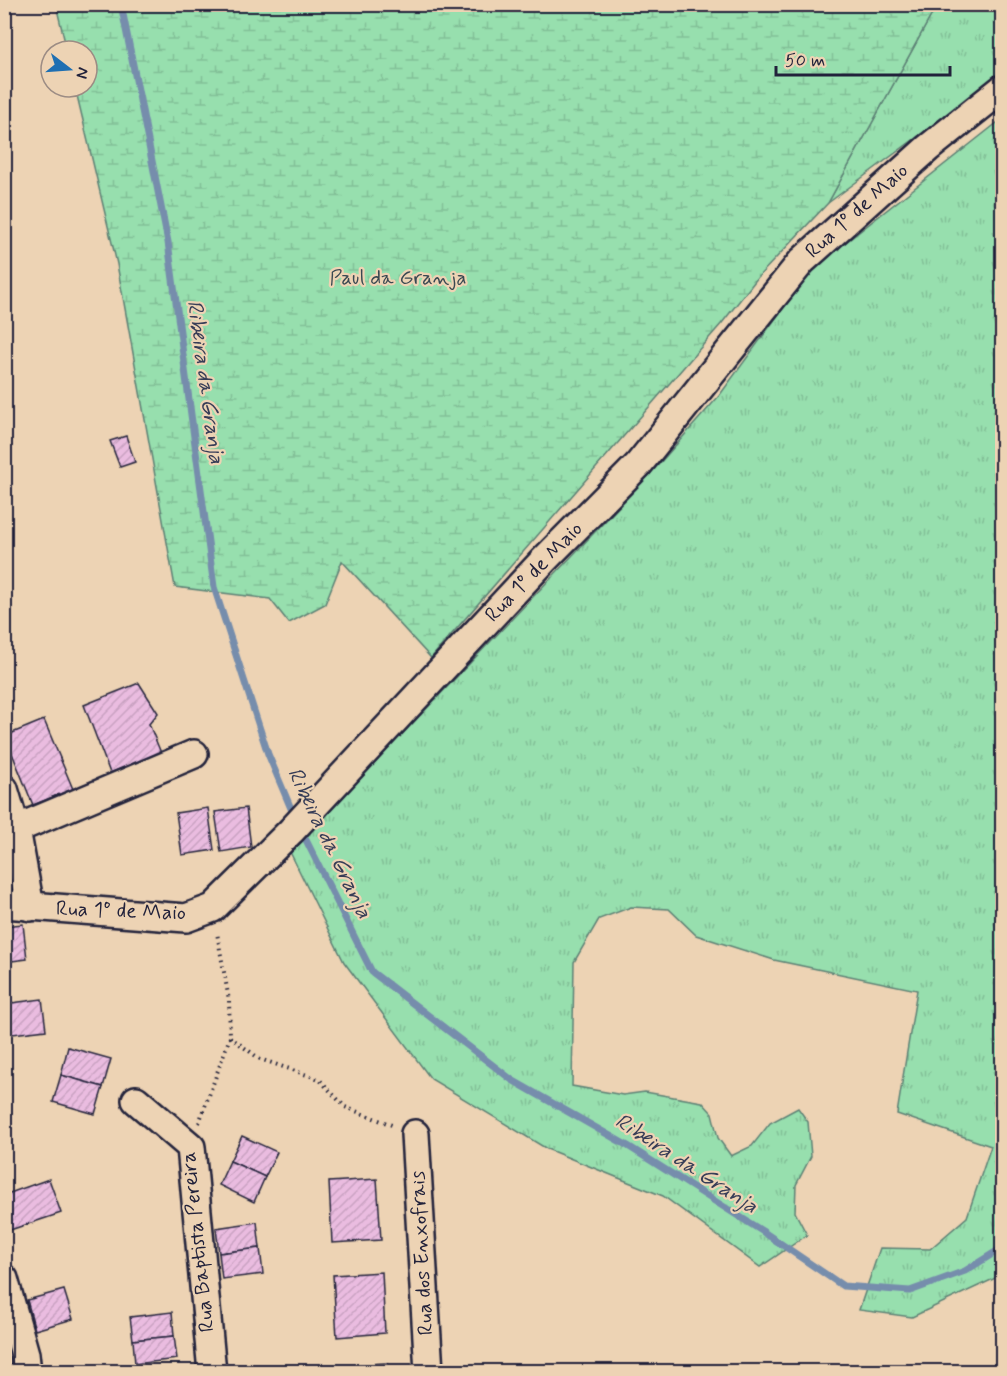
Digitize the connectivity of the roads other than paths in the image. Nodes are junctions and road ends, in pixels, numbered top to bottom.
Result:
1 (1002, 89) edge
2 (194, 754) dead end
3 (4, 789) edge
4 (16, 829) junction
5 (17, 906) edge
6 (136, 1100) dead end
7 (414, 1134) road end
8 (4, 1279) edge
9 (27, 1371) edge
10 (212, 1371) edge
11 (429, 1371) edge

1 - 5 street, Rua 1º de Maio
2 - 4 street
3 - 4 street
4 - 5 street
6 - 10 street, Rua Baptista Pereira
7 - 11 street, Rua dos Enxofrais
8 - 9 street

